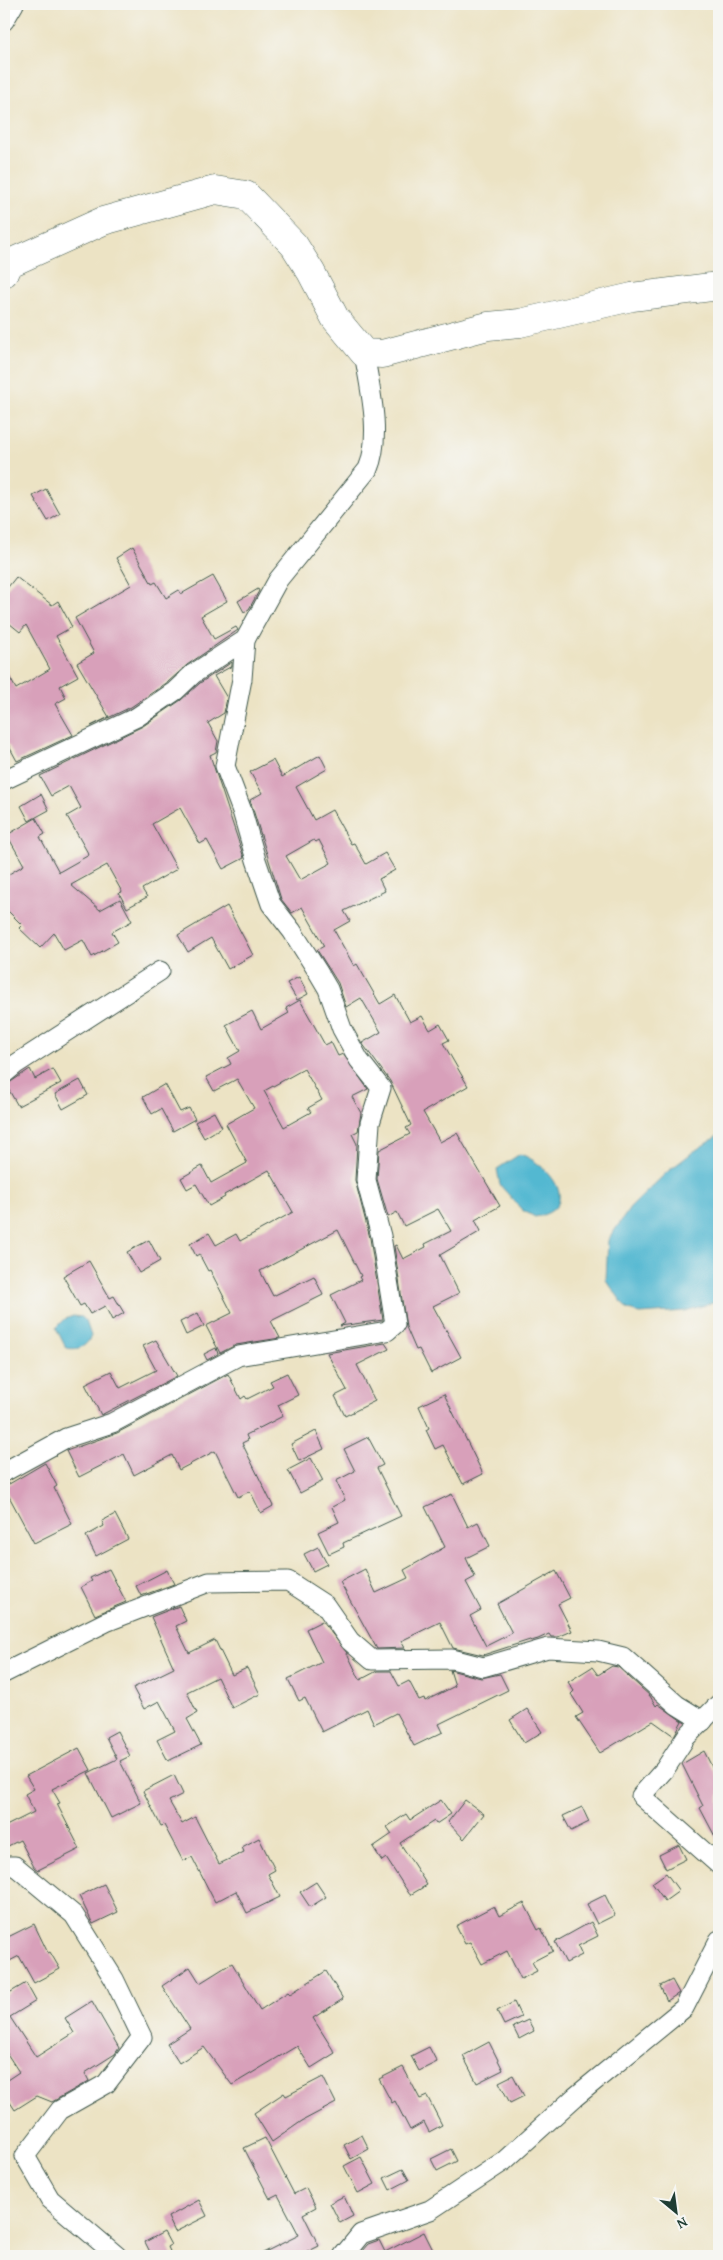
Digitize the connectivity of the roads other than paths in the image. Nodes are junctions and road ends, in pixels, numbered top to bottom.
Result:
1 (14, 4) edge
2 (4, 21) edge
3 (5, 264) edge
4 (719, 286) edge
5 (364, 353) junction
6 (245, 640) junction
7 (4, 780) edge
8 (160, 971) dead end
9 (4, 1074) edge
10 (4, 1472) edge
11 (4, 1673) edge
12 (719, 1704) edge
13 (703, 1721) junction
14 (719, 1865) edge
15 (4, 1866) edge
16 (719, 1940) edge
17 (116, 2256) edge
18 (343, 2256) edge

1 - 2 street
3 - 5 street
4 - 5 street
5 - 6 street
6 - 7 street
6 - 10 street
8 - 9 street
11 - 13 street
12 - 13 street
13 - 14 street
15 - 17 street
16 - 18 street

